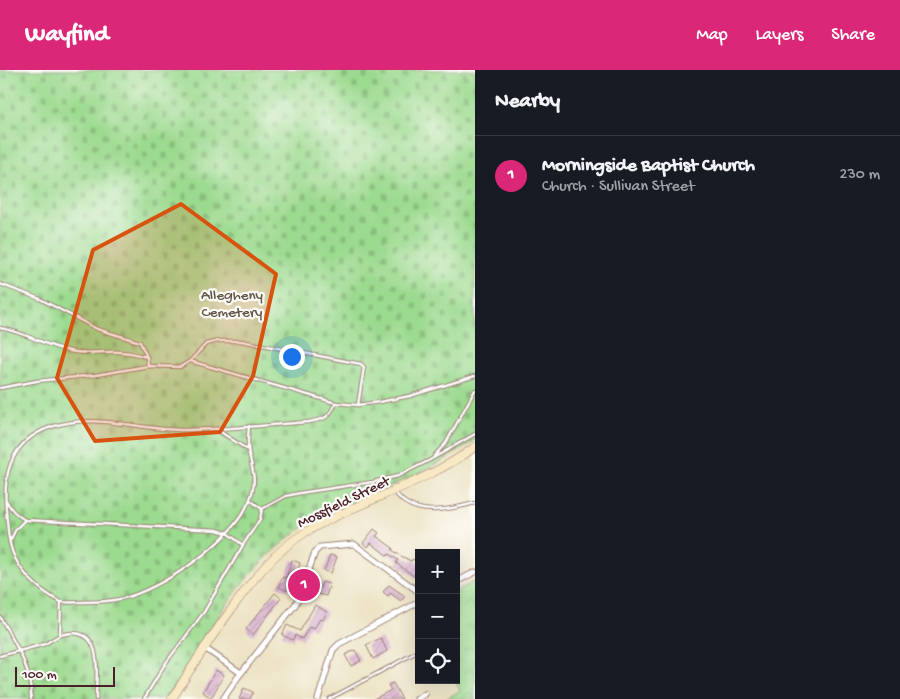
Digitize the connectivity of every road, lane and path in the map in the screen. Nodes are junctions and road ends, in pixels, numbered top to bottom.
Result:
1 (0, 284) edge
2 (0, 328) edge
3 (147, 357) junction
4 (190, 361) junction
5 (148, 366) junction
6 (475, 376) edge
7 (0, 388) edge
8 (475, 390) edge
9 (336, 403) junction
10 (358, 405) junction
11 (249, 426) junction
12 (215, 428) junction
13 (475, 434) edge
14 (475, 447) edge
15 (248, 450) junction
16 (426, 462) junction
17 (394, 491) junction
18 (6, 498) junction
19 (250, 500) junction
20 (475, 503) edge
21 (262, 510) junction
22 (25, 520) junction
23 (227, 533) junction
24 (10, 542) junction
25 (242, 545) junction
26 (475, 572) edge
27 (460, 580) edge
28 (415, 589) edge
29 (60, 602) junction
30 (415, 604) edge
31 (0, 617) edge
32 (60, 634) junction
33 (203, 647) junction
34 (20, 652) junction
35 (415, 653) edge
36 (0, 656) edge
37 (241, 673) junction
38 (426, 694) dead end
39 (31, 699) edge
40 (96, 699) edge
41 (144, 699) edge
42 (172, 699) edge
43 (223, 699) edge
44 (318, 699) edge
45 (328, 699) edge
46 (417, 699) edge

1 - 3 lane
2 - 3 lane
3 - 5 lane
4 - 5 lane
4 - 9 lane
4 - 10 lane
5 - 7 lane
6 - 10 lane
8 - 16 lane
9 - 10 lane
9 - 11 lane
11 - 12 lane
11 - 15 lane
12 - 15 lane
12 - 18 lane
13 - 16 lane
14 - 17 street, Mossfield Street
15 - 19 lane
16 - 21 lane
17 - 20 lane
17 - 33 street, Mossfield Street
18 - 22 lane
18 - 24 lane
19 - 21 lane
19 - 23 lane
21 - 25 lane
22 - 23 lane
22 - 24 lane
23 - 25 lane
23 - 29 lane
24 - 29 lane
25 - 41 lane
26 - 27 street
28 - 37 street
29 - 32 lane
30 - 44 street
31 - 34 lane
32 - 34 lane
32 - 40 lane
33 - 37 street
33 - 42 street, Mossfield Street
34 - 36 lane
34 - 39 lane
35 - 45 lane
37 - 43 street
38 - 46 street

